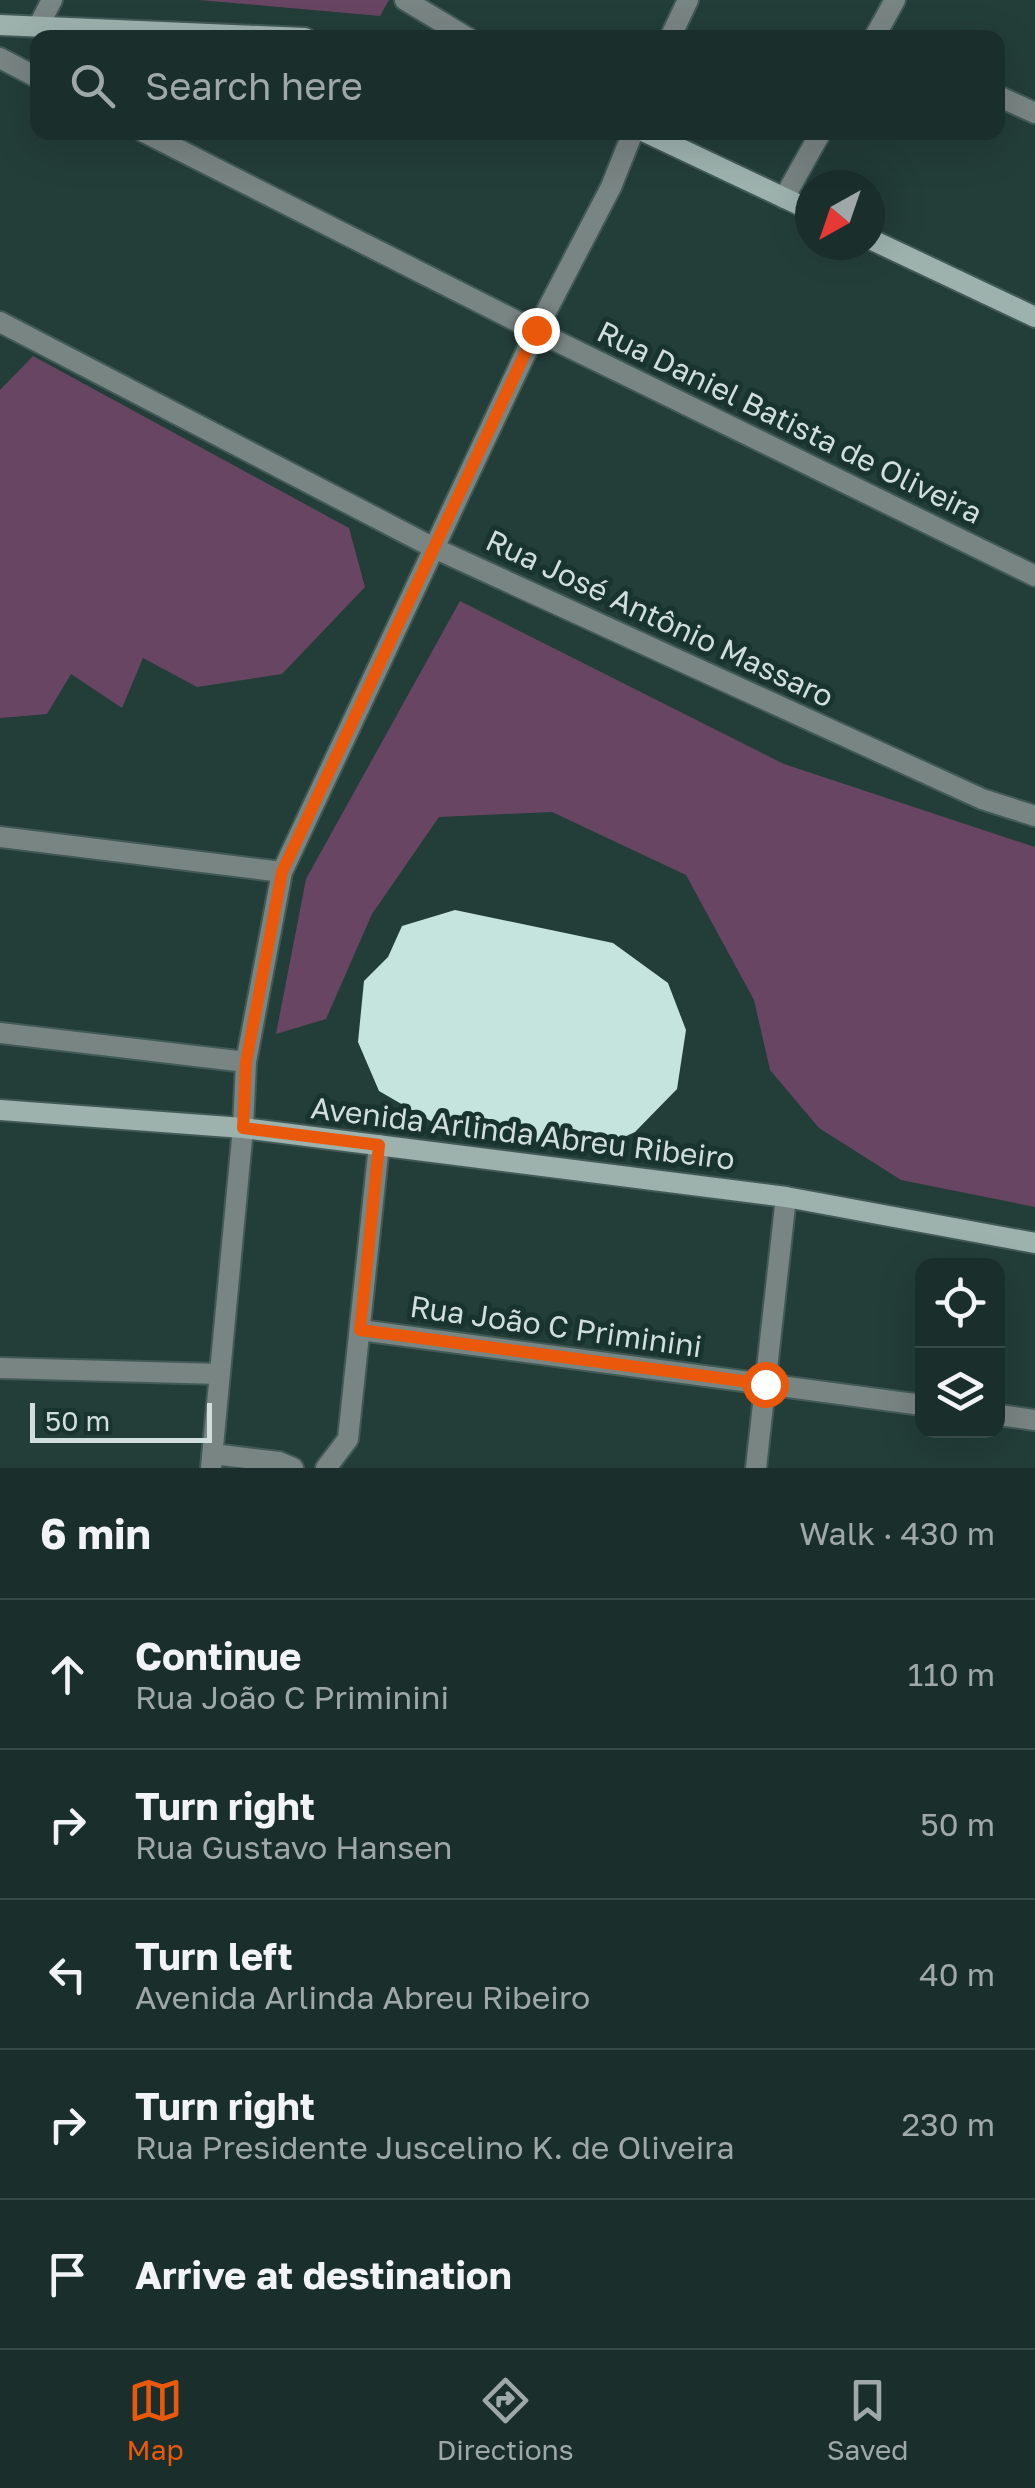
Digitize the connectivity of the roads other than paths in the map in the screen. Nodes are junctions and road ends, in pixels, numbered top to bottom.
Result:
1 (52, 0) edge
2 (405, 0) edge
3 (688, 0) edge
4 (895, 0) edge
5 (0, 24) edge
6 (39, 25) junction
7 (141, 30) edge
8 (455, 30) edge
9 (674, 30) edge
10 (878, 30) edge
11 (0, 58) edge
12 (30, 74) edge
13 (1005, 99) edge
14 (1035, 113) edge
15 (160, 140) edge
16 (630, 140) edge
17 (663, 140) edge
18 (817, 140) edge
19 (784, 198) junction
20 (795, 203) edge
21 (885, 245) edge
22 (1035, 317) edge
23 (0, 322) edge
24 (536, 330) junction
25 (434, 548) junction
26 (1035, 576) edge
27 (1035, 816) edge
28 (0, 837) edge
29 (282, 872) junction
30 (0, 1033) edge
31 (246, 1062) junction
32 (0, 1110) edge
33 (243, 1128) junction
34 (379, 1145) junction
35 (786, 1197) junction
36 (1035, 1243) edge
37 (360, 1330) junction
38 (0, 1368) edge
39 (220, 1374) junction
40 (765, 1384) junction
41 (915, 1404) edge
42 (1005, 1416) edge
43 (1035, 1420) edge
44 (212, 1461) edge
45 (293, 1468) edge
46 (326, 1468) edge
47 (756, 1468) edge

1 - 6 street
2 - 8 street
3 - 9 street
4 - 10 street
5 - 6 street
6 - 7 street
11 - 12 street
13 - 14 street
15 - 24 street, Rua Daniel Batista de Oliveira
16 - 24 street
17 - 19 street
18 - 19 street
19 - 20 street
21 - 22 street
23 - 25 street, Rua José Antônio Massaro
24 - 25 street
24 - 26 street, Rua Daniel Batista de Oliveira
25 - 27 street, Rua José Antônio Massaro
25 - 29 street
28 - 29 street
29 - 31 street
30 - 31 street
31 - 33 street
32 - 33 street, Avenida Arlinda Abreu Ribeiro
33 - 34 street, Avenida Arlinda Abreu Ribeiro
33 - 39 street
34 - 35 street, Avenida Arlinda Abreu Ribeiro
34 - 37 street
35 - 36 street, Avenida Arlinda Abreu Ribeiro
35 - 40 street
37 - 40 street, Rua João C Priminini
37 - 46 street
38 - 39 street
39 - 44 street
40 - 41 street, Rua João C Priminini
40 - 47 street
42 - 43 street
44 - 45 street

